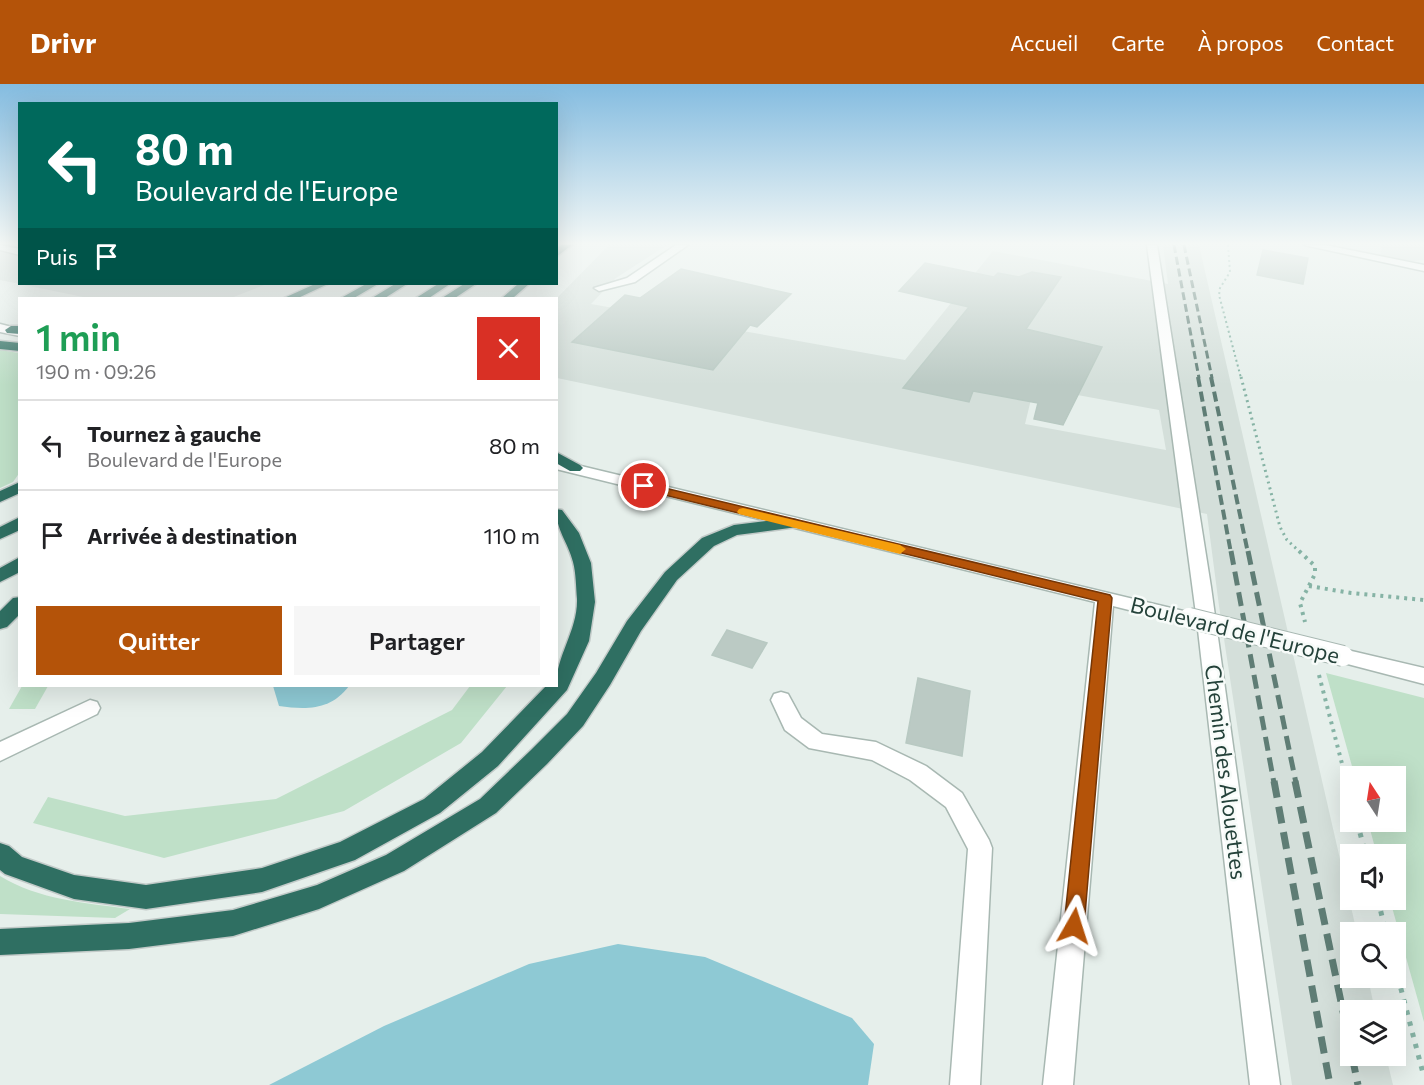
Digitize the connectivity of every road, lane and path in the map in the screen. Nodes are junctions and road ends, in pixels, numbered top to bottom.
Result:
1 (1159, 292) edge
2 (1220, 292) edge
3 (0, 345) edge
4 (18, 346) edge
5 (558, 457) edge
6 (558, 464) edge
7 (575, 468) junction
8 (18, 488) edge
9 (0, 497) edge
10 (558, 517) edge
11 (18, 523) edge
12 (791, 524) junction
13 (0, 534) edge
14 (18, 564) edge
15 (0, 576) edge
16 (1309, 586) junction
17 (1105, 598) junction
18 (1424, 600) edge
19 (18, 605) edge
20 (0, 622) edge
21 (1306, 626) dead end
22 (1318, 670) dead end
23 (1424, 676) edge
24 (558, 686) edge
25 (557, 687) edge
26 (782, 700) dead end
27 (90, 708) dead end
28 (0, 752) edge
29 (1343, 766) edge
30 (0, 854) edge
31 (0, 942) edge
32 (1401, 988) edge
33 (1424, 1077) edge
34 (965, 1085) edge
35 (1058, 1085) edge
36 (1265, 1085) edge

1 - 36 street, Chemin des Alouettes
2 - 16 path
3 - 4 highway
5 - 7 highway
6 - 7 street, Boulevard de l'Europe
7 - 12 street, Boulevard de l'Europe
8 - 9 highway
10 - 24 highway
11 - 13 highway
12 - 17 street, Boulevard de l'Europe
12 - 31 highway
14 - 15 highway
16 - 18 path
16 - 21 path
17 - 23 street, Boulevard de l'Europe, bridge
17 - 35 street
19 - 20 highway
22 - 29 path
25 - 30 highway
26 - 34 street
27 - 28 street
32 - 33 path

